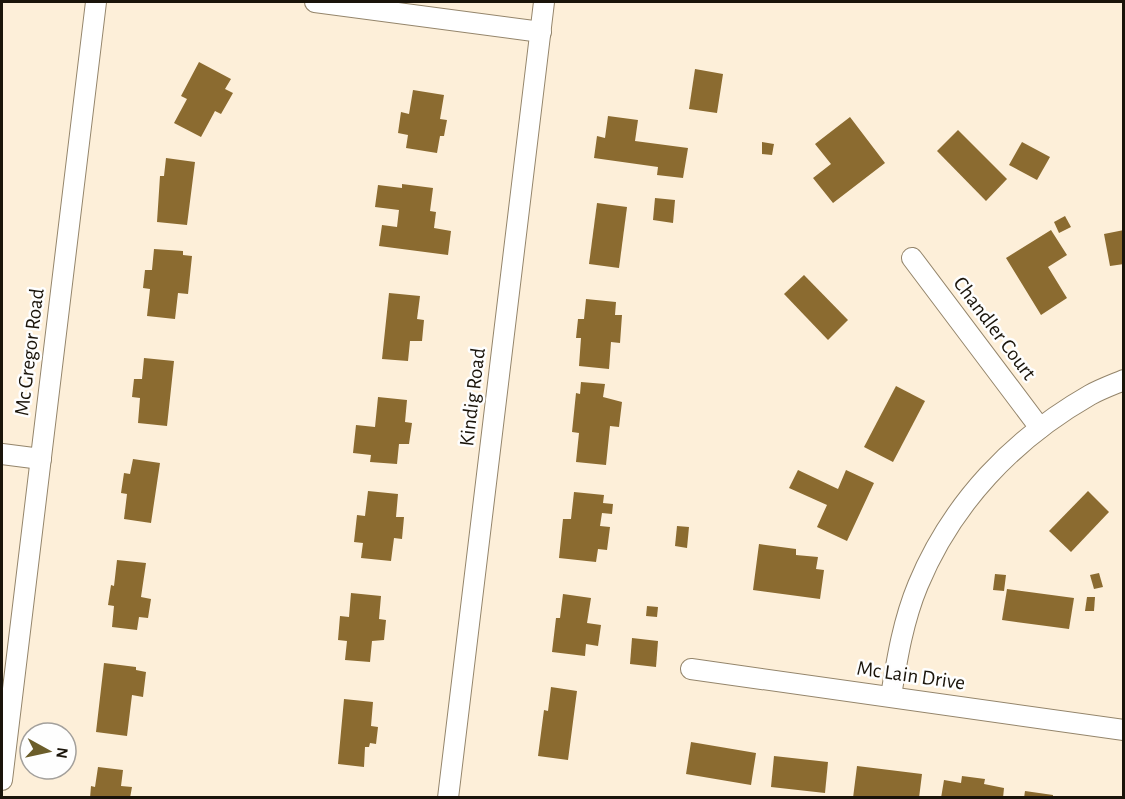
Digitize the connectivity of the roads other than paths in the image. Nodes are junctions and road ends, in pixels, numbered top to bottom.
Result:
1 (96, 2) edge
2 (315, 2) edge
3 (544, 2) edge
4 (541, 32) junction
5 (912, 258) dead end
6 (1124, 380) edge
7 (1040, 428) junction
8 (2, 454) edge
9 (41, 459) junction
10 (691, 669) dead end
11 (891, 696) junction
12 (1124, 730) edge
13 (2, 780) edge
14 (448, 798) edge

1 - 9 street, Mc Gregor Road
2 - 4 street
3 - 4 street, Kindig Road
4 - 14 street, Kindig Road
5 - 7 street, Chandler Court
6 - 7 street
7 - 11 street
8 - 9 street
9 - 13 street, Mc Gregor Road
10 - 11 street, Mc Lain Drive
11 - 12 street, Mc Lain Drive

